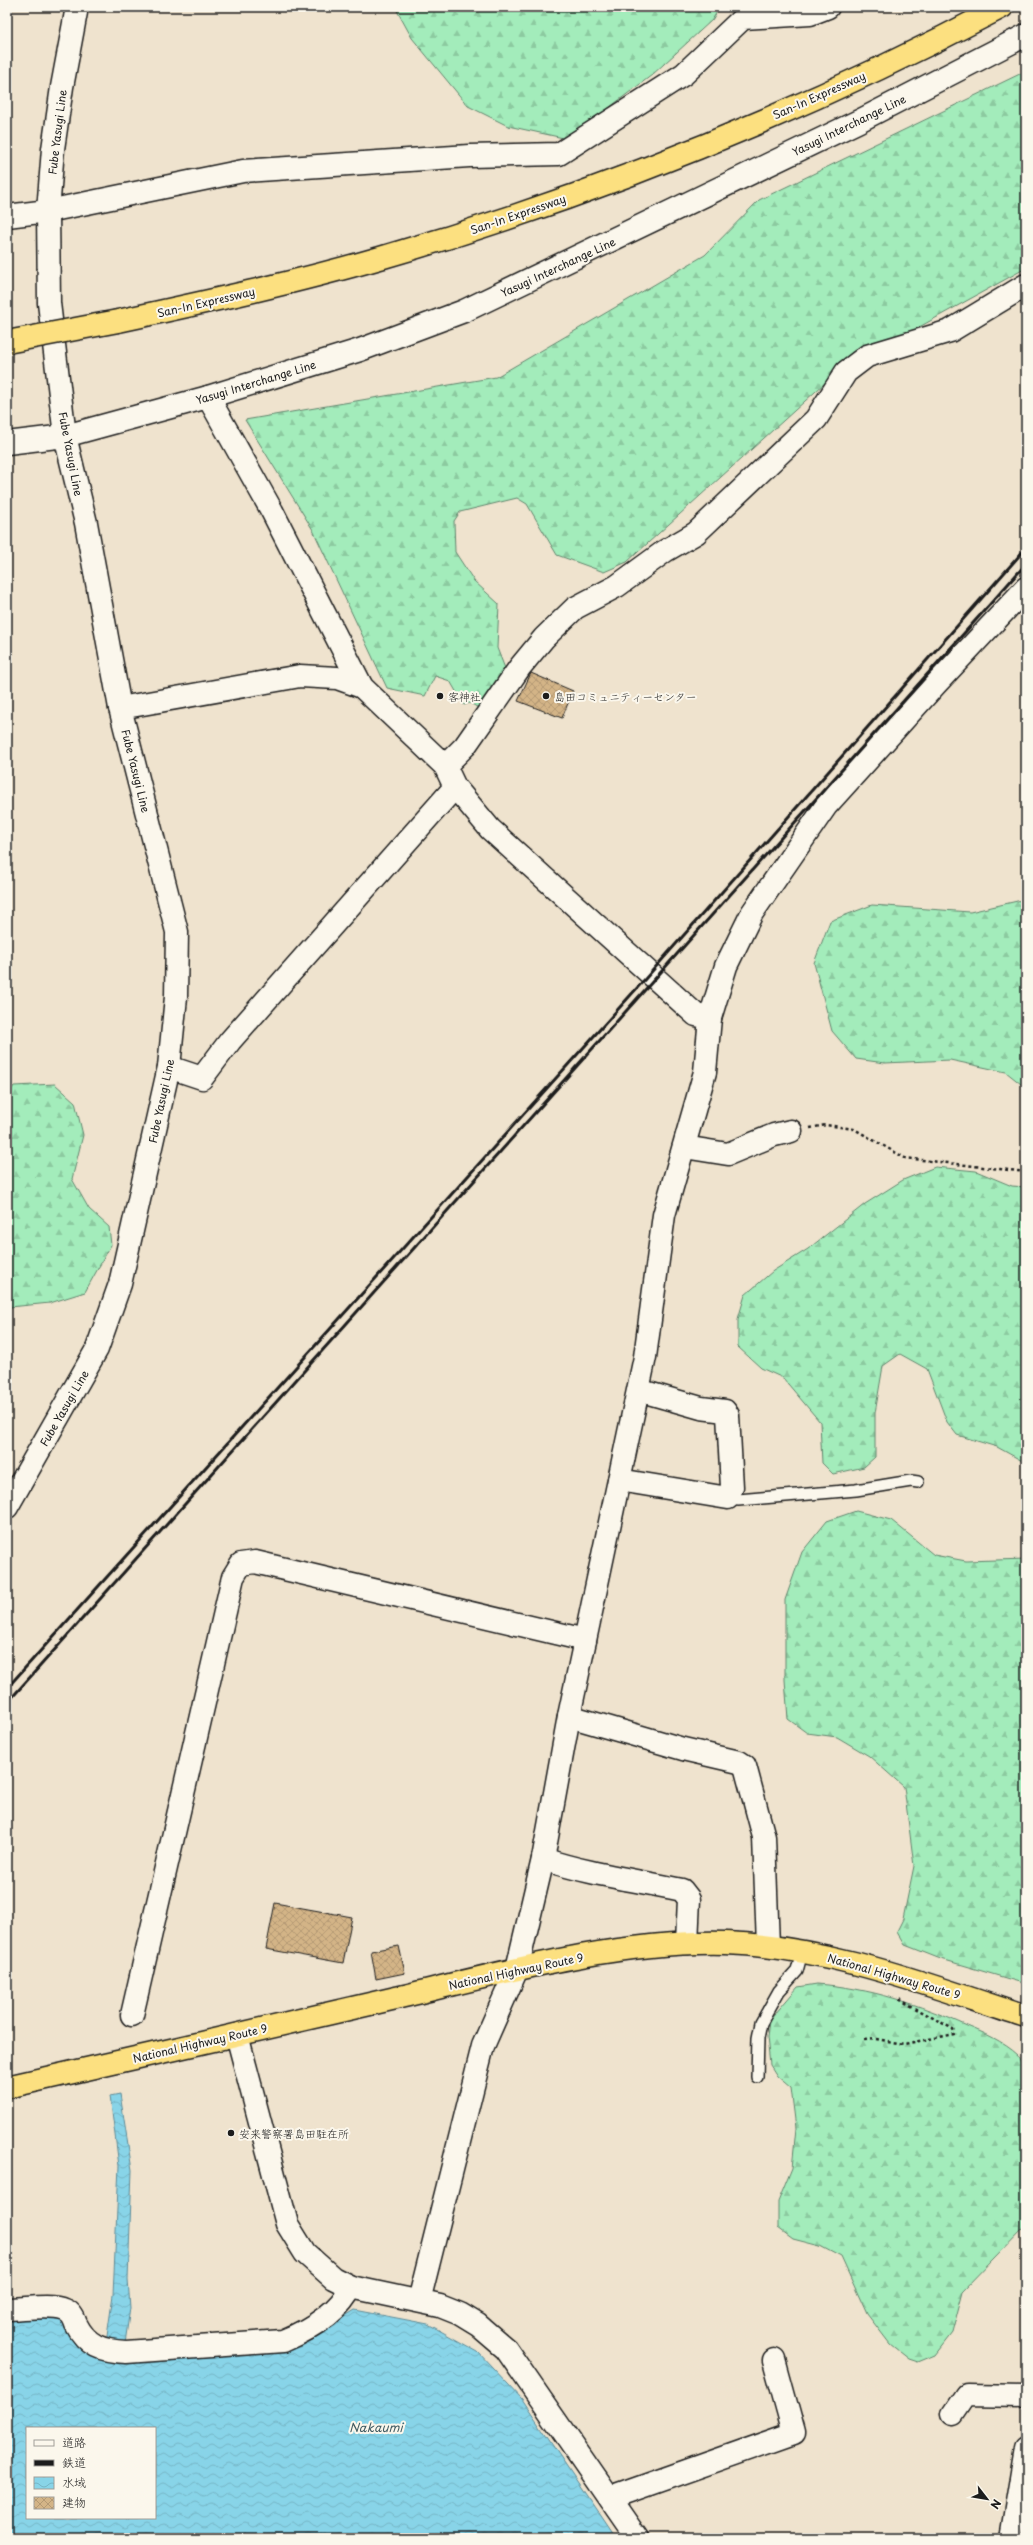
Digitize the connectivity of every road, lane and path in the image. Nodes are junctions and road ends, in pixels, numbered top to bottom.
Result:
1 (77, 7) edge
2 (828, 7) edge
3 (1002, 7) edge
4 (1026, 36) edge
5 (48, 211) junction
6 (7, 216) edge
7 (1026, 285) edge
8 (7, 342) edge
9 (208, 397) junction
10 (65, 436) junction
11 (7, 443) edge
12 (1026, 588) edge
13 (362, 687) junction
14 (120, 708) junction
15 (445, 766) junction
16 (455, 787) junction
17 (710, 1018) junction
18 (169, 1067) junction
19 (791, 1131) joint
20 (684, 1147) junction
21 (1026, 1172) edge
22 (645, 1392) dead end
23 (619, 1480) junction
24 (918, 1482) dead end
25 (733, 1499) junction
26 (7, 1507) edge
27 (586, 1640) junction
28 (569, 1716) junction
29 (543, 1859) junction
30 (688, 1943) junction
31 (768, 1946) junction
32 (802, 1952) junction
33 (517, 1969) junction
34 (894, 1996) dead end
35 (132, 2015) dead end
36 (1026, 2017) edge
37 (237, 2035) junction
38 (864, 2040) dead end
39 (757, 2077) dead end
40 (7, 2088) edge
41 (351, 2287) junction
42 (419, 2301) junction
43 (7, 2309) edge
44 (774, 2360) dead end
45 (1026, 2396) edge
46 (953, 2414) dead end
47 (1026, 2448) edge
48 (610, 2498) junction
49 (637, 2538) edge
50 (1011, 2538) edge

1 - 5 street, Fube Yasugi Line
2 - 5 street
3 - 8 highway, San-In Expressway, bridge
4 - 9 street, Yasugi Interchange Line
5 - 6 street
5 - 10 street, Fube Yasugi Line
7 - 15 street
9 - 10 street, Yasugi Interchange Line
9 - 13 street
10 - 11 street, Yasugi Interchange Line
10 - 14 street, Fube Yasugi Line
12 - 17 street
13 - 14 street
13 - 15 street
14 - 18 street, Fube Yasugi Line
15 - 16 street
16 - 17 street
16 - 18 street
17 - 20 street
18 - 26 street, Fube Yasugi Line
19 - 20 street
19 - 21 path
20 - 23 street
22 - 25 street
23 - 25 street
23 - 27 street
24 - 25 lane
27 - 28 street
27 - 35 street
28 - 29 street
28 - 31 street
29 - 30 street
29 - 33 street
30 - 31 highway, National Highway Route 9
30 - 33 highway, National Highway Route 9
31 - 32 highway, National Highway Route 9
32 - 36 highway, National Highway Route 9
32 - 39 lane
33 - 37 highway, National Highway Route 9
33 - 42 street
34 - 38 path
37 - 40 highway, National Highway Route 9
37 - 41 street
41 - 42 street
41 - 43 street
42 - 48 street
44 - 48 street
45 - 46 street
47 - 50 street
48 - 49 street

